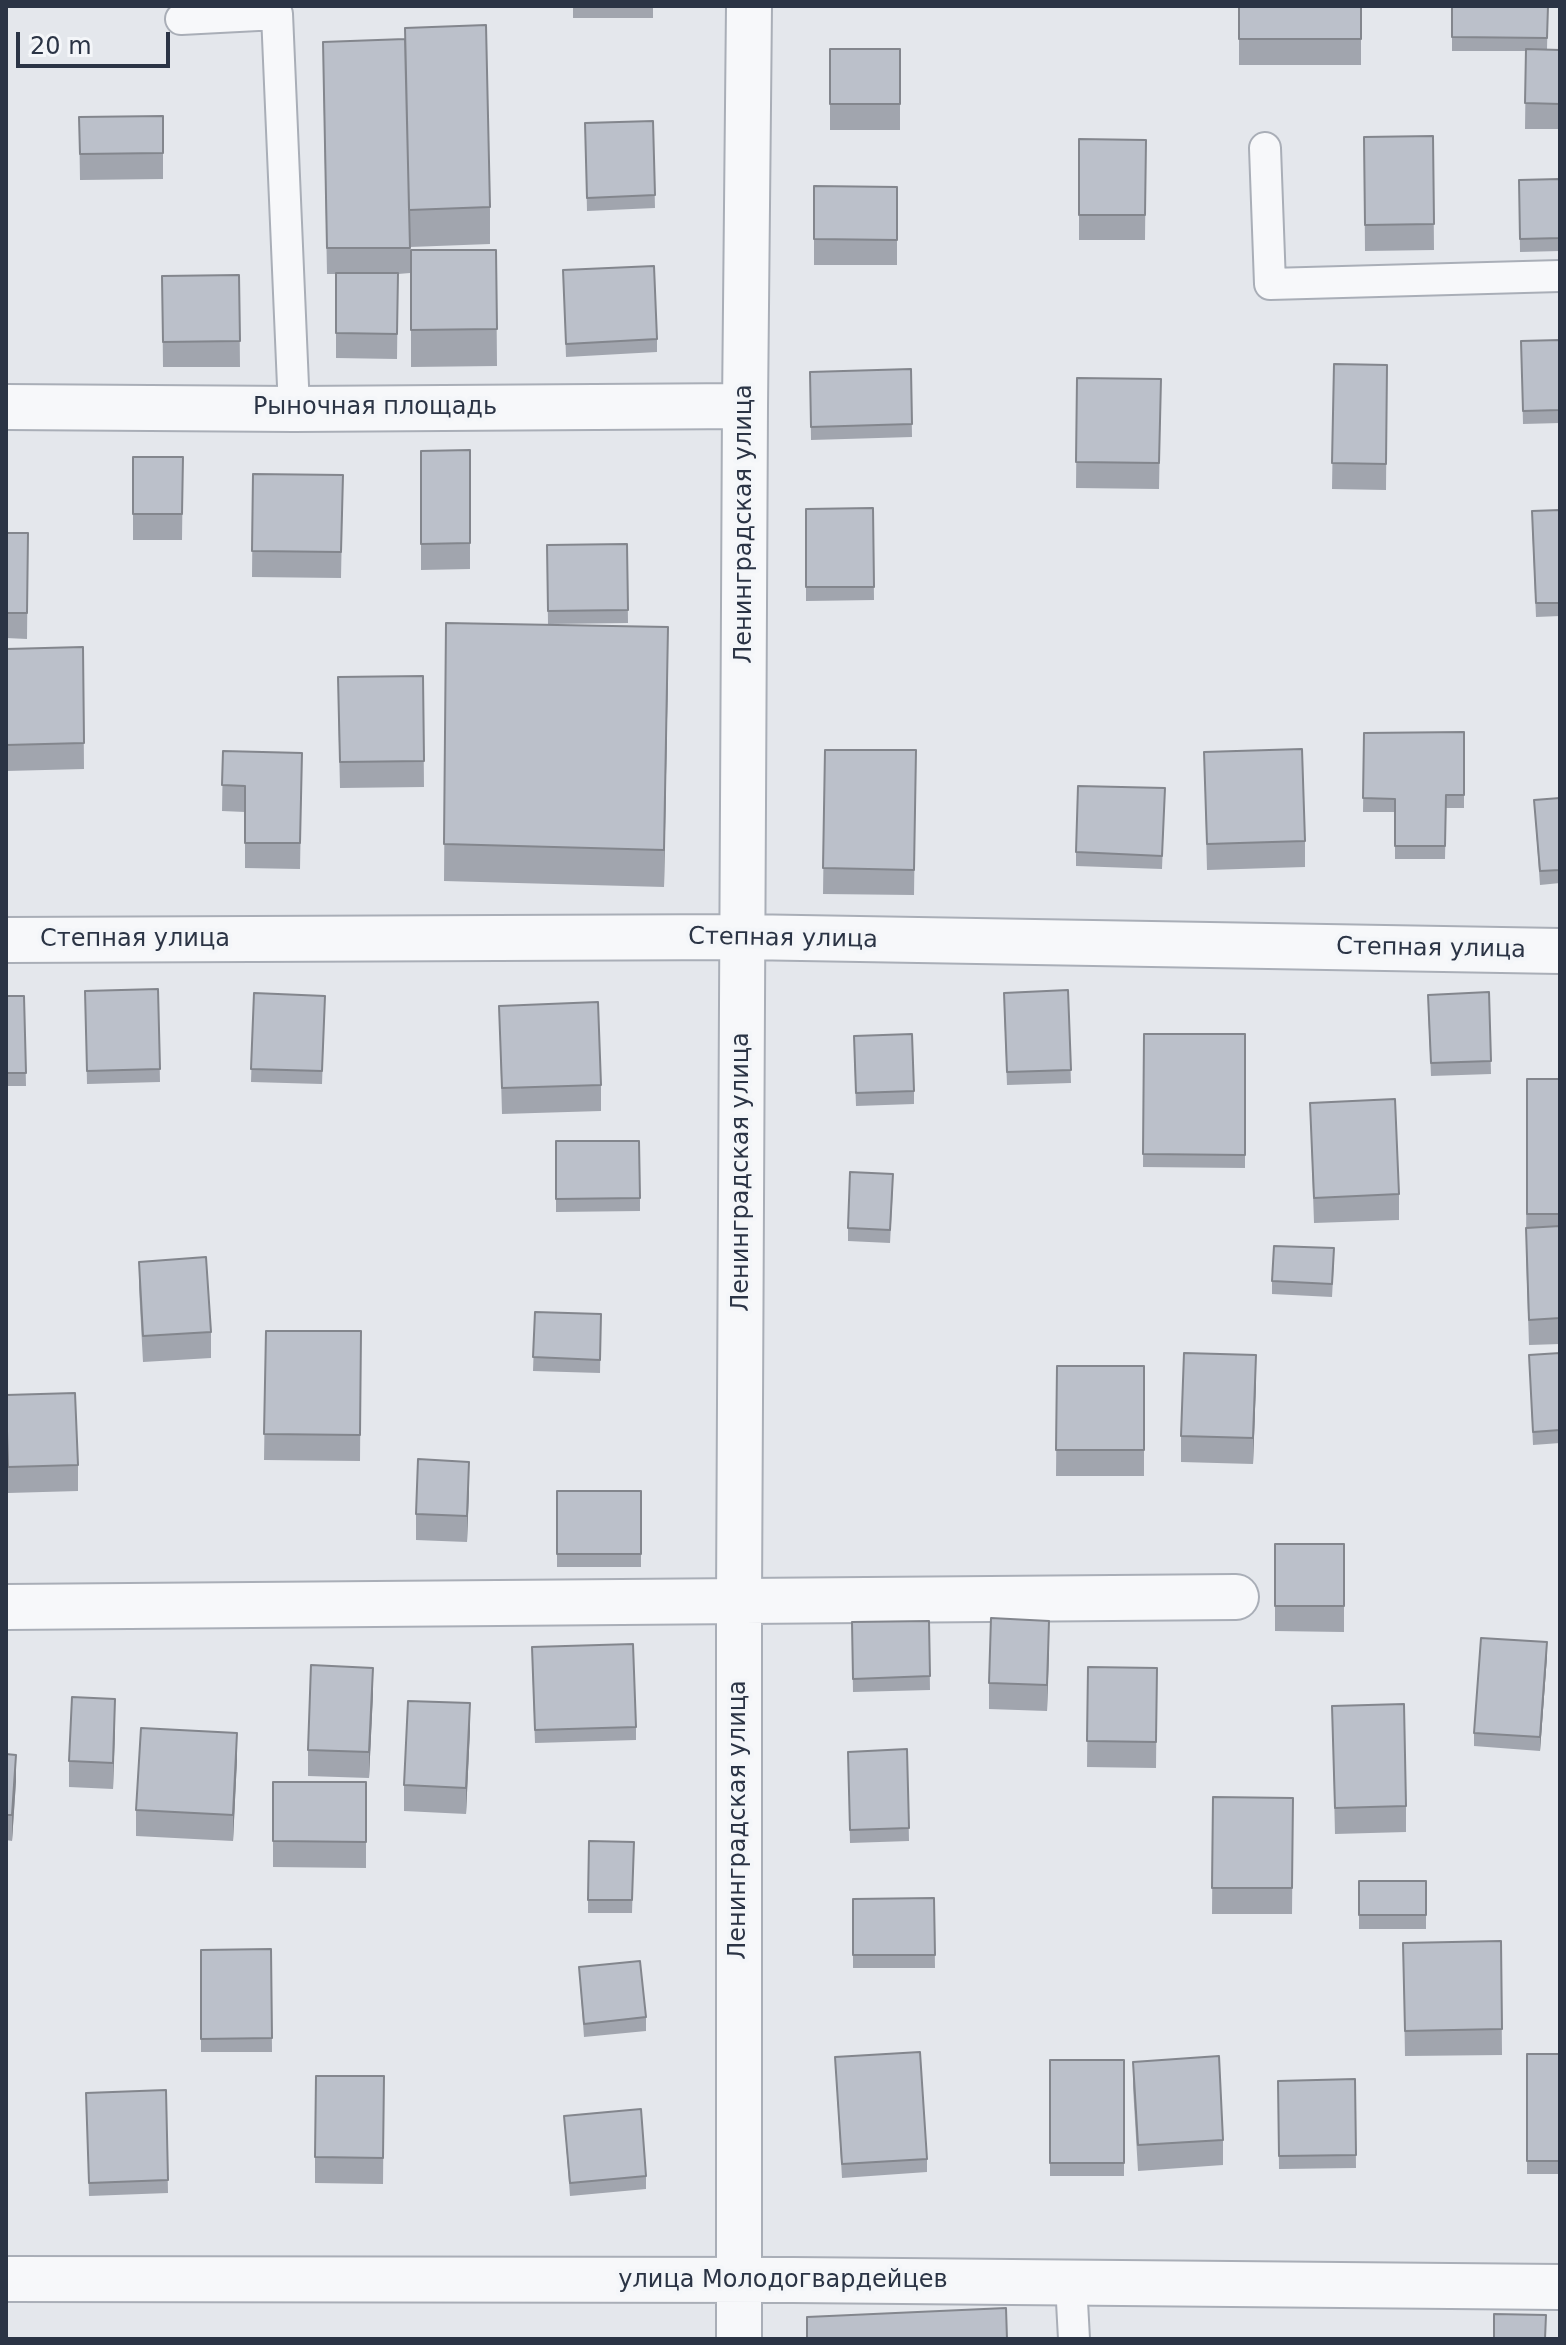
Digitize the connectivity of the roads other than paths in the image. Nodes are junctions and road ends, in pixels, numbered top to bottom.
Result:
1 (749, 6) edge
2 (181, 19) dead end
3 (1265, 148) dead end
4 (1560, 276) edge
5 (745, 406) junction
6 (6, 407) edge
7 (294, 409) junction
8 (743, 937) junction
9 (6, 940) edge
10 (1560, 951) edge
11 (1236, 1597) dead end
12 (739, 1599) junction
13 (6, 1607) edge
14 (6, 2279) edge
15 (738, 2280) junction
16 (1071, 2283) junction
17 (1560, 2287) edge
18 (739, 2339) edge
19 (1074, 2339) edge

1 - 5 street, Ленинградская улица
2 - 7 lane
3 - 4 lane
5 - 7 street, Рыночная площадь
5 - 8 street, Ленинградская улица
6 - 7 street, Рыночная площадь
8 - 9 street, Степная улица
8 - 10 street, Степная улица
8 - 12 street, Ленинградская улица
11 - 12 street
12 - 13 street
12 - 15 street, Ленинградская улица
14 - 15 street, улица Молодогвардейцев
15 - 16 street, улица Молодогвардейцев
15 - 18 street, Ленинградская улица
16 - 17 street, улица Молодогвардейцев
16 - 19 lane

